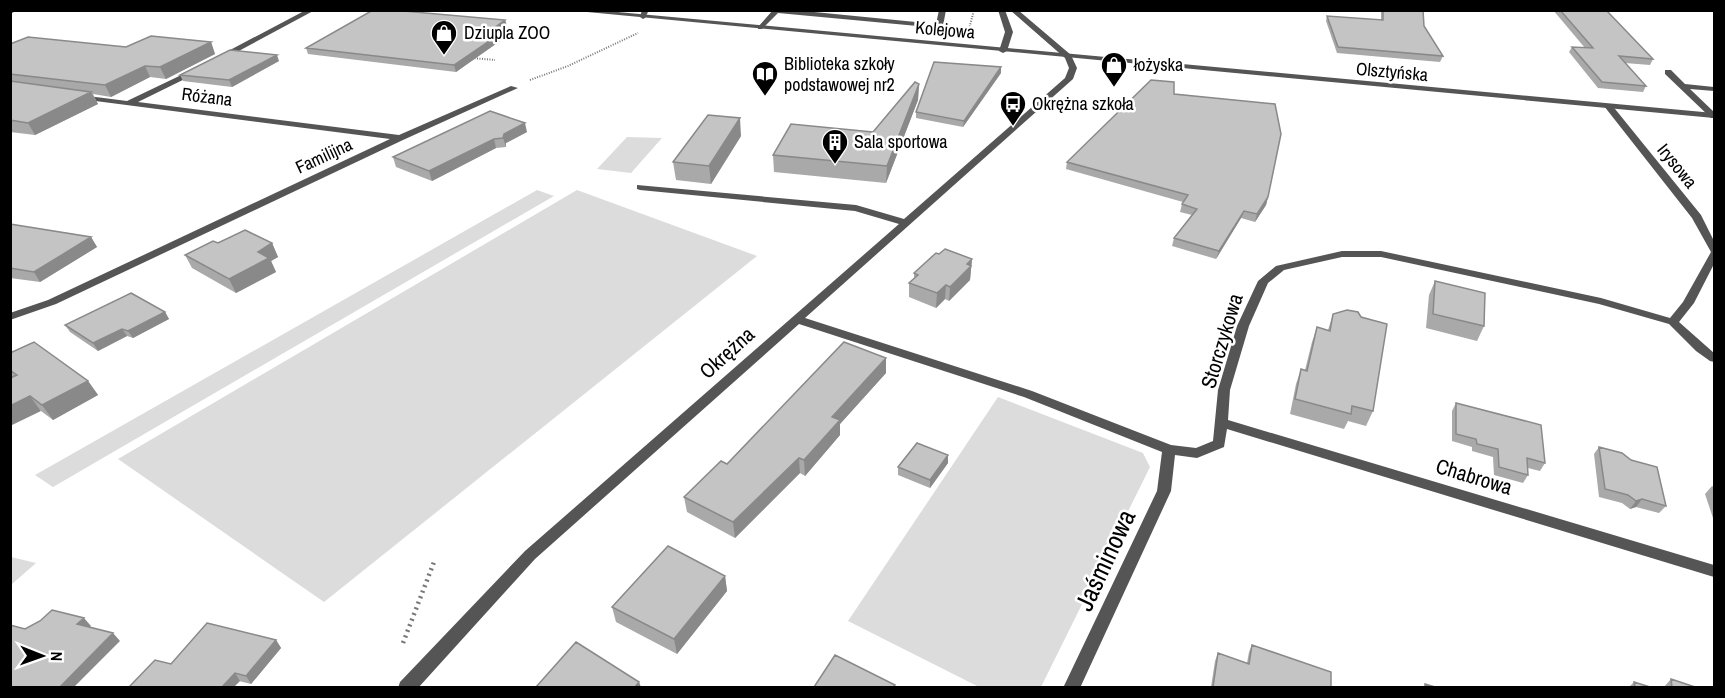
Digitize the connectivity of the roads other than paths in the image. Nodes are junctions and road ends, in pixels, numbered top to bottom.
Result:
1 (15, 10) edge
2 (312, 10) edge
3 (569, 10) edge
4 (943, 10) edge
5 (1001, 10) edge
6 (1013, 10) edge
7 (777, 11) edge
8 (10, 12) edge
9 (645, 14) edge
10 (760, 28) junction
11 (1003, 51) junction
12 (1068, 57) junction
13 (210, 62) edge
14 (200, 67) edge
15 (1668, 72) dead end
16 (1684, 86) junction
17 (514, 88) road end
18 (1714, 89) edge
19 (70, 96) edge
20 (129, 103) junction
21 (1608, 106) junction
22 (1714, 116) edge
23 (400, 138) junction
24 (640, 187) dead end
25 (906, 223) junction
26 (1714, 250) edge
27 (1714, 255) edge
28 (10, 317) edge
29 (796, 319) junction
30 (1673, 322) junction
31 (1714, 358) edge
32 (1222, 423) junction
33 (1169, 450) junction
34 (1714, 572) edge
35 (406, 687) edge
36 (1071, 687) edge

1 - 8 street
2 - 13 street
3 - 9 street, Kolejowa
4 - 7 street
5 - 11 street
6 - 12 street
7 - 10 street
9 - 10 street, Kolejowa
10 - 11 street, Kolejowa
11 - 12 street, Kolejowa
12 - 21 street, Olsztyńska
12 - 25 street, Okrężna
14 - 20 street
15 - 16 street
16 - 18 street
16 - 22 street
17 - 23 street, Familijna
19 - 20 street, Różana
20 - 23 street, Różana
21 - 22 street, Olsztyńska
21 - 26 street, Irysowa
23 - 28 street, Familijna
24 - 25 street
25 - 29 street, Okrężna
27 - 30 street
29 - 33 street, Storczykowa
29 - 35 street, Okrężna
30 - 31 street, Storczykowa
30 - 32 street, Storczykowa
32 - 33 street, Storczykowa
32 - 34 street, Chabrowa
33 - 36 street, Jaśminowa

